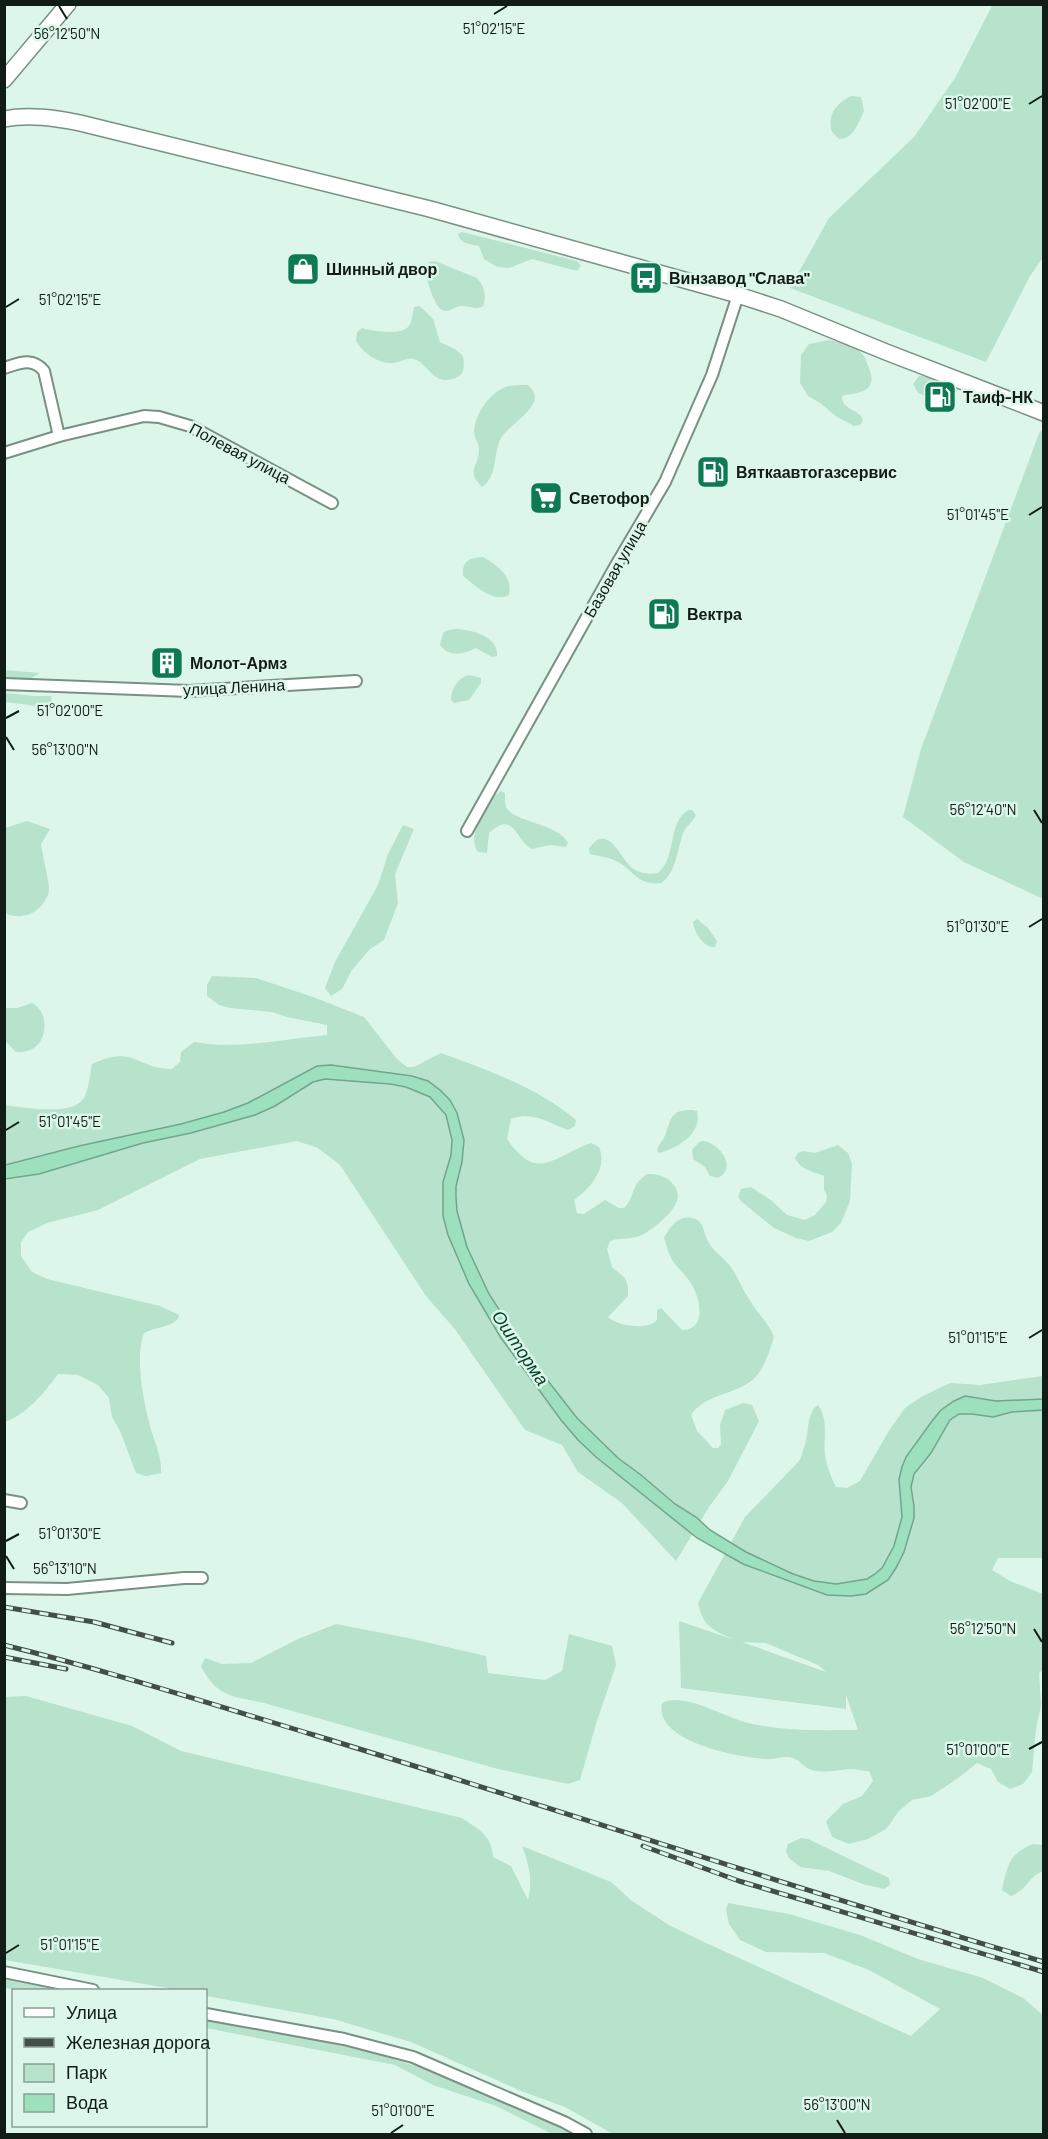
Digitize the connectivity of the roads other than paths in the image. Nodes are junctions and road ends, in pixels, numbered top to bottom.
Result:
1 (68, 4) edge
2 (7, 70) edge
3 (4, 119) edge
4 (738, 295) junction
5 (4, 368) edge
6 (1044, 413) edge
7 (59, 436) junction
8 (4, 453) edge
9 (332, 503) dead end
10 (356, 681) dead end
11 (4, 684) edge
12 (467, 831) dead end
13 (4, 1500) edge
14 (21, 1503) dead end
15 (202, 1578) dead end
16 (4, 1588) edge
17 (4, 1972) edge
18 (88, 1989) edge
19 (207, 2014) edge
20 (586, 2134) edge

1 - 2 main road
3 - 4 main road
4 - 6 main road
4 - 12 street, Базовая улица
5 - 7 street
7 - 8 street, Полевая улица
7 - 9 street, Полевая улица
10 - 11 street, улица Ленина
13 - 14 street
15 - 16 street
17 - 18 street
19 - 20 street

